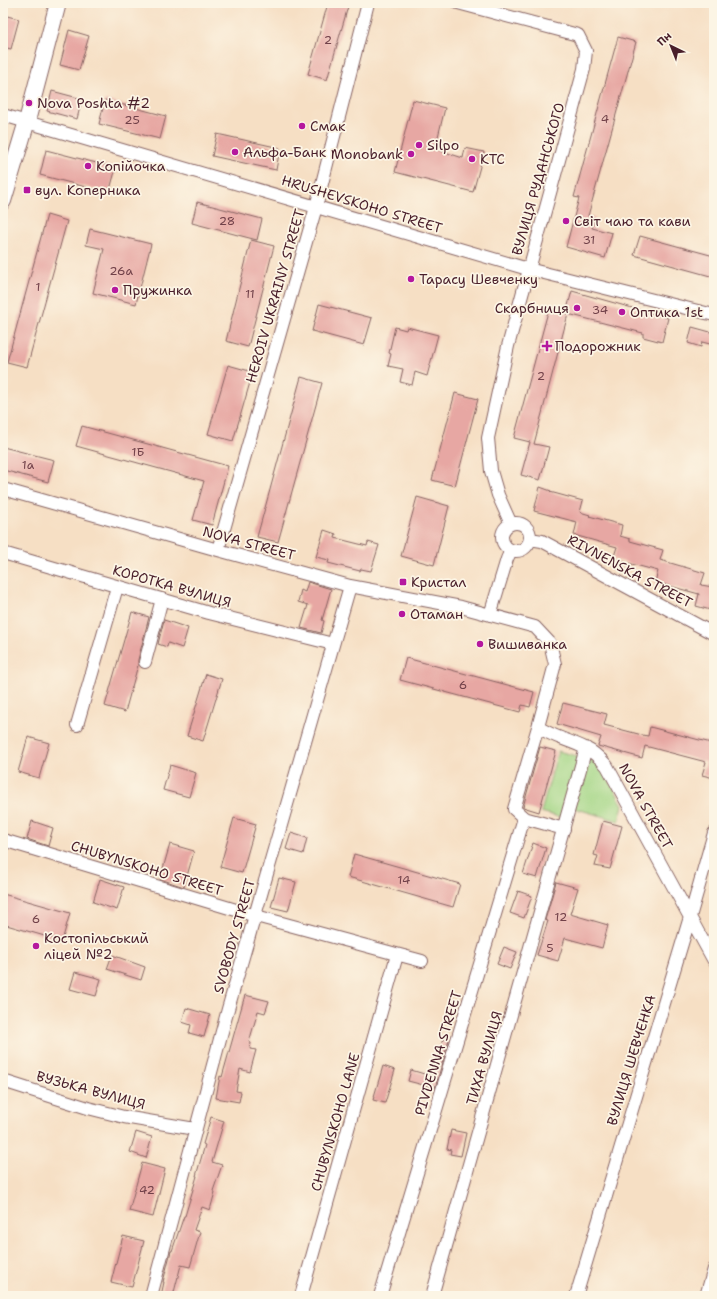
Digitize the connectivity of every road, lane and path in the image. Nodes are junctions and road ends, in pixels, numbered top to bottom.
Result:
1 (58, 3) edge
2 (368, 3) edge
3 (458, 3) edge
4 (3, 115) edge
5 (27, 121) junction
6 (3, 201) edge
7 (316, 206) junction
8 (528, 269) junction
9 (714, 315) edge
10 (3, 490) edge
11 (511, 524) junction
12 (530, 539) junction
13 (218, 550) junction
14 (511, 550) junction
15 (3, 553) edge
16 (350, 586) junction
17 (117, 587) junction
18 (162, 600) junction
19 (490, 615) junction
20 (714, 634) edge
21 (333, 644) junction
22 (146, 662) dead end
23 (77, 725) dead end
24 (538, 727) junction
25 (586, 748) junction
26 (524, 818) junction
27 (564, 828) junction
28 (714, 833) edge
29 (3, 840) edge
30 (256, 916) junction
31 (690, 917) junction
32 (398, 955) junction
33 (422, 961) dead end
34 (714, 961) edge
35 (3, 1081) edge
36 (195, 1129) junction
37 (714, 1269) edge
38 (151, 1296) edge
39 (301, 1296) edge
40 (380, 1296) edge
41 (432, 1296) edge
42 (576, 1296) edge
43 (706, 1296) edge

1 - 5 main road
2 - 7 street, HEROIV UKRAINY STREET
3 - 8 street, ВУЛИЦЯ РУДАНСЬКОГО
4 - 5 street, HRUSHEVSKOHO STREET
5 - 6 main road
5 - 7 street, HRUSHEVSKOHO STREET
7 - 8 street, HRUSHEVSKOHO STREET
7 - 13 street, HEROIV UKRAINY STREET
8 - 9 street, HRUSHEVSKOHO STREET
8 - 11 street, ВУЛИЦЯ РУДАНСЬКОГО
10 - 13 street, NOVA STREET
11 - 12 street
11 - 14 street
12 - 14 street
12 - 20 street, RIVNENSKA STREET
13 - 16 street, NOVA STREET
14 - 19 street
15 - 17 street, КОРОТКА ВУЛИЦЯ
16 - 19 street, NOVA STREET
16 - 21 street, SVOBODY STREET
17 - 18 street, КОРОТКА ВУЛИЦЯ
17 - 23 street
18 - 21 street, КОРОТКА ВУЛИЦЯ
18 - 22 street
19 - 24 street, NOVA STREET
21 - 30 street, SVOBODY STREET
24 - 25 street, NOVA STREET
24 - 26 street
25 - 27 street, ТИХА ВУЛИЦЯ
25 - 31 street, NOVA STREET
26 - 27 street
26 - 40 street, PIVDENNA STREET
27 - 41 street, ТИХА ВУЛИЦЯ
28 - 31 street, ВУЛИЦЯ ШЕВЧЕНКА
29 - 30 street, CHUBYNSKOHO STREET
30 - 32 street, CHUBYNSKOHO STREET
30 - 36 street, SVOBODY STREET
31 - 34 street, NOVA STREET
31 - 42 street, ВУЛИЦЯ ШЕВЧЕНКА
32 - 33 street, CHUBYNSKOHO STREET
32 - 39 street, CHUBYNSKOHO LANE
35 - 36 street, ВУЗЬКА ВУЛИЦЯ
36 - 38 street, SVOBODY STREET
37 - 43 street

